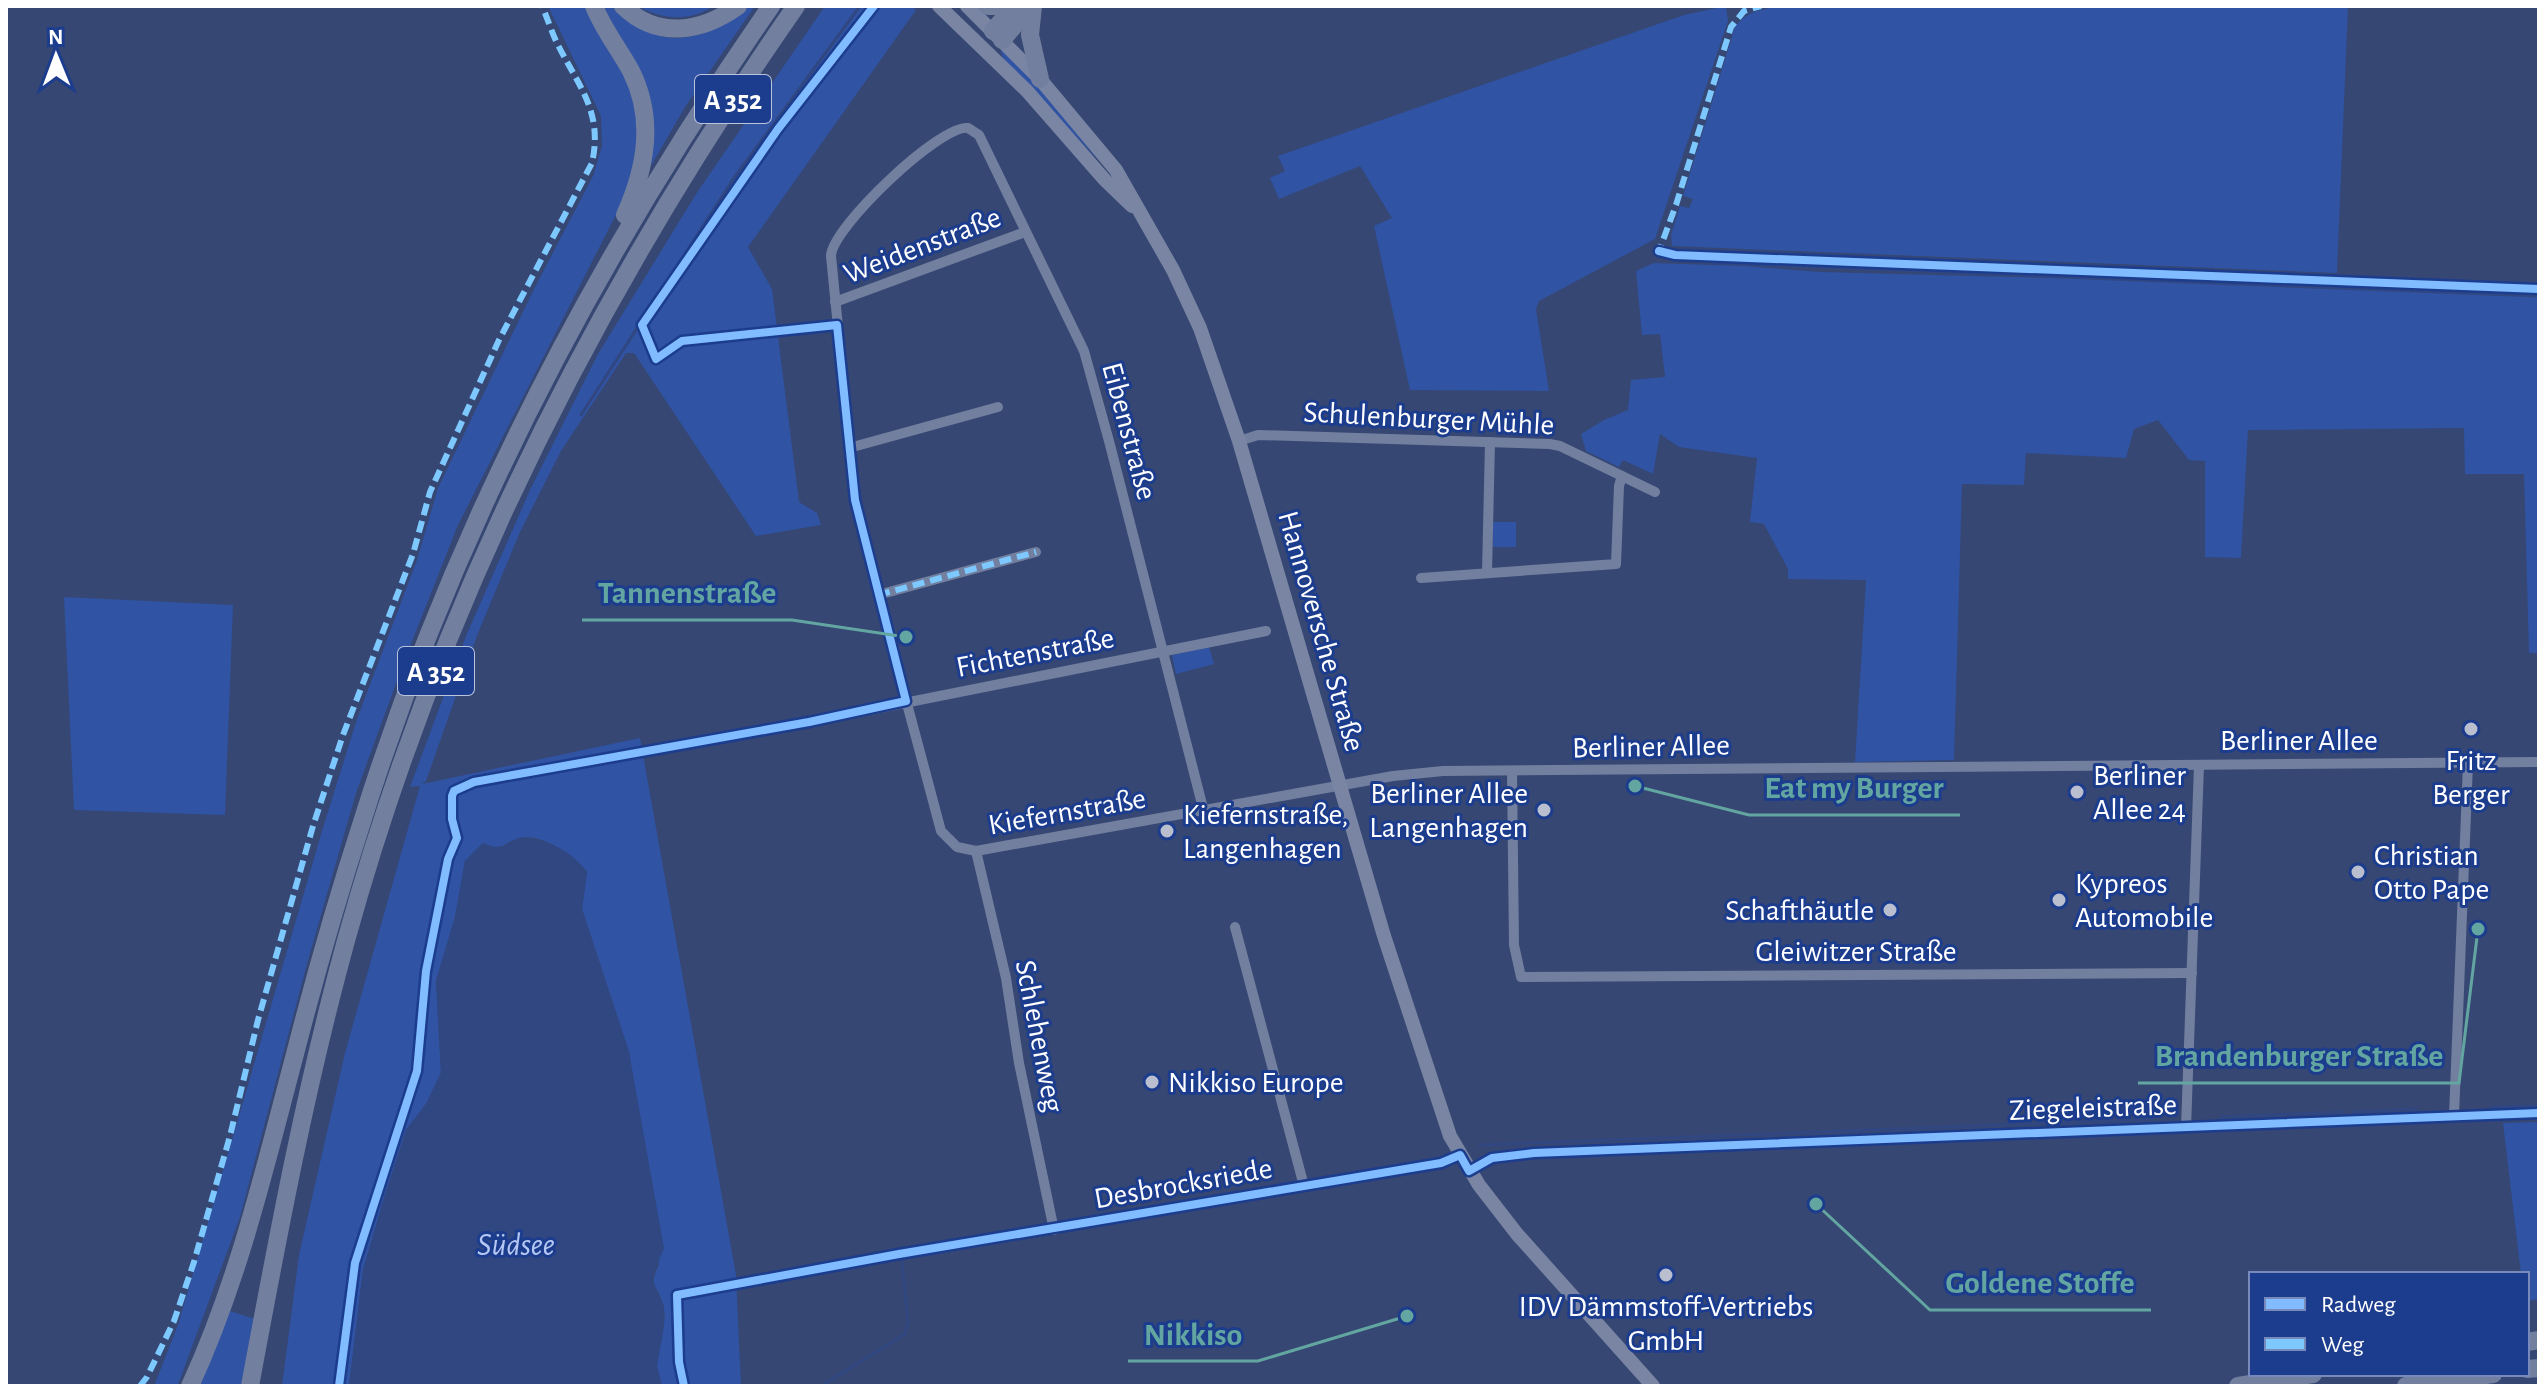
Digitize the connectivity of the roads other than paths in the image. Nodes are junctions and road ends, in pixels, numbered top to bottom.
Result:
1 (594, 6) edge
2 (623, 6) edge
3 (738, 6) edge
4 (771, 6) edge
5 (796, 6) edge
6 (939, 6) edge
7 (967, 6) edge
8 (988, 6) edge
9 (1000, 6) edge
10 (1015, 6) edge
11 (1032, 6) edge
12 (998, 35) junction
13 (984, 49) junction
14 (1040, 79) junction
15 (1136, 209) junction
16 (1025, 232) junction
17 (586, 300) junction
18 (835, 302) junction
19 (998, 407) dead end
20 (1239, 441) junction
21 (1490, 442) junction
22 (849, 448) junction
23 (1622, 476) junction
24 (1655, 492) dead end
25 (1036, 552) dead end
26 (1487, 573) junction
27 (1421, 578) dead end
28 (878, 595) junction
29 (1266, 631) dead end
30 (1164, 652) junction
31 (906, 701) junction
32 (814, 721) dead end
33 (2539, 762) edge
34 (2468, 763) junction
35 (2199, 765) junction
36 (1512, 771) junction
37 (1340, 786) junction
38 (1204, 812) junction
39 (976, 851) junction
40 (1235, 927) dead end
41 (2192, 973) junction
42 (2505, 1114) dead end
43 (2454, 1116) junction
44 (2186, 1128) junction
45 (1682, 1146) dead end
46 (1460, 1155) junction
47 (1304, 1186) junction
48 (1054, 1230) junction
49 (912, 1253) dead end
50 (2300, 1376) edge
51 (2478, 1376) edge
52 (190, 1386) edge
53 (250, 1386) edge
54 (1653, 1386) edge
55 (2238, 1386) edge
56 (2406, 1386) edge

1 - 17 highway
2 - 3 highway
4 - 17 highway, A 352
5 - 53 highway, A 352
6 - 13 main road, Hannoversche Straße
7 - 12 main road, Hannoversche Straße
8 - 9 highway
10 - 12 highway
11 - 12 highway
11 - 14 highway
12 - 13 main road
12 - 14 main road, Hannoversche Straße
13 - 15 main road, Hannoversche Straße
14 - 15 main road, Hannoversche Straße
15 - 20 main road, Hannoversche Straße
16 - 18 street, Weidenstraße
16 - 18 street, Eibenstraße
16 - 30 street, Eibenstraße
17 - 52 highway, A 352
18 - 22 street, Kiefernstraße
19 - 22 street
20 - 21 street, Schulenburger Mühle
20 - 37 main road, Hannoversche Straße
21 - 23 street, Schulenburger Mühle
21 - 26 street
22 - 28 street, Kiefernstraße
23 - 24 street, Schulenburger Mühle
23 - 26 street
25 - 28 street
26 - 27 street
28 - 31 street, Kiefernstraße
29 - 30 street, Fichtenstraße
30 - 31 street, Fichtenstraße
30 - 38 street, Eibenstraße
31 - 32 street, Fichtenstraße
31 - 39 street, Kiefernstraße
33 - 34 street, Berliner Allee
34 - 35 street, Berliner Allee
34 - 43 street
35 - 36 street, Berliner Allee
35 - 41 street
36 - 37 street, Berliner Allee
36 - 41 street, Gleiwitzer Straße
37 - 38 street, Kiefernstraße
37 - 46 main road, Hannoversche Straße
38 - 39 street, Kiefernstraße
39 - 48 street, Schlehenweg
40 - 47 street
41 - 44 street
42 - 43 street, Ziegeleistraße
43 - 44 street, Ziegeleistraße
44 - 45 street, Ziegeleistraße
46 - 47 street, Desbrocksriede
46 - 54 main road, Hannoversche Straße
47 - 48 street, Desbrocksriede
48 - 49 street, Desbrocksriede
50 - 55 highway
51 - 56 highway

